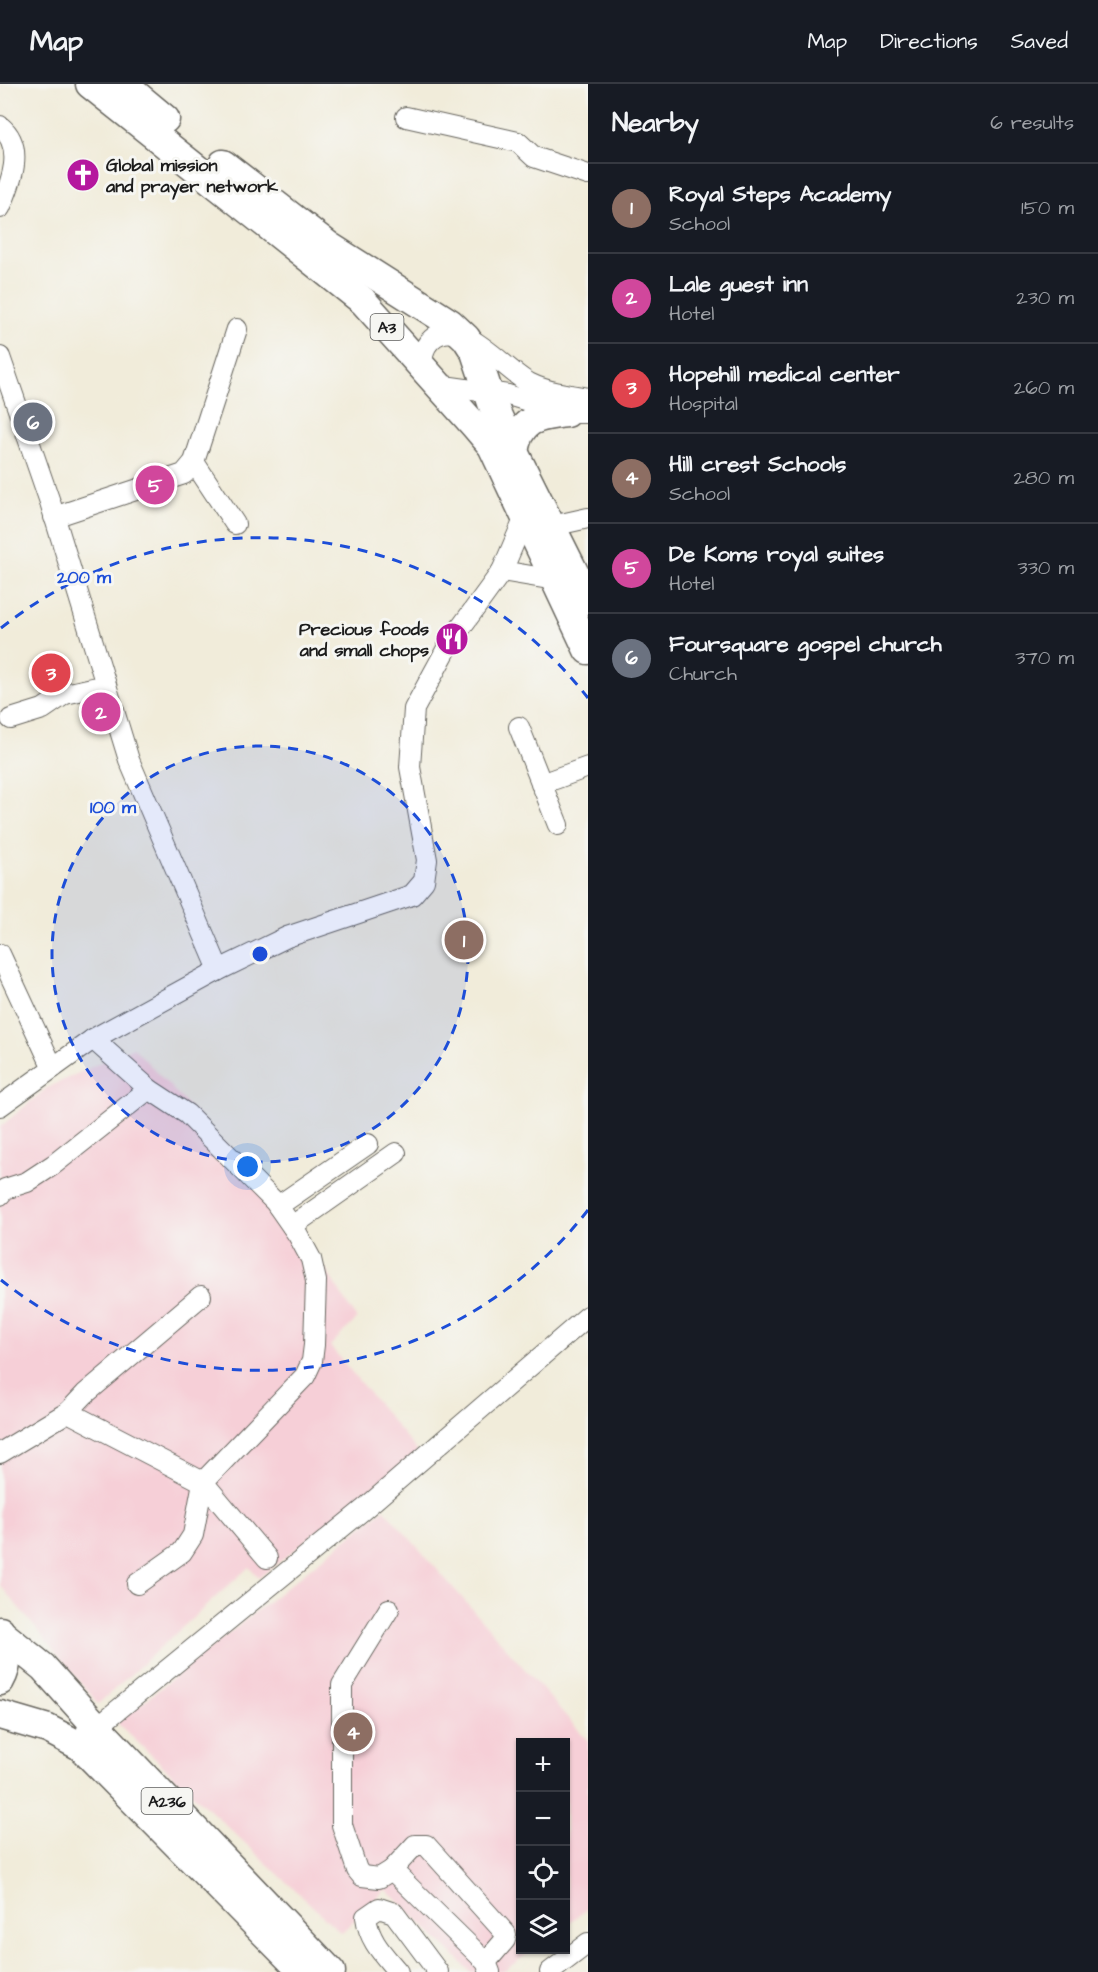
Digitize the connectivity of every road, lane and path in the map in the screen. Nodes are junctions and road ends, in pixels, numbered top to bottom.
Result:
1 (90, 84) edge
2 (128, 86) edge
3 (406, 117) dead end
4 (0, 126) edge
5 (588, 175) edge
6 (0, 208) edge
7 (237, 329) dead end
8 (461, 333) junction
9 (0, 357) edge
10 (431, 379) junction
11 (489, 392) junction
12 (581, 408) edge
13 (514, 452) junction
14 (194, 462) junction
15 (54, 517) junction
16 (525, 517) junction
17 (588, 518) edge
18 (235, 524) dead end
19 (552, 526) junction
20 (502, 572) junction
21 (555, 580) junction
22 (588, 600) edge
23 (588, 650) edge
24 (106, 685) junction
25 (11, 719) dead end
26 (519, 727) dead end
27 (588, 767) edge
28 (541, 784) junction
29 (558, 825) dead end
30 (0, 954) edge
31 (219, 970) junction
32 (93, 1039) junction
33 (53, 1068) junction
34 (148, 1089) junction
35 (0, 1106) edge
36 (368, 1144) dead end
37 (396, 1153) dead end
38 (0, 1195) edge
39 (278, 1206) junction
40 (292, 1226) junction
41 (201, 1296) dead end
42 (588, 1316) edge
43 (68, 1412) junction
44 (0, 1453) edge
45 (203, 1482) junction
46 (267, 1558) dead end
47 (137, 1584) dead end
48 (389, 1609) dead end
49 (1, 1632) edge
50 (0, 1681) edge
51 (0, 1715) edge
52 (97, 1727) junction
53 (48, 1729) junction
54 (392, 1869) junction
55 (588, 1943) edge
56 (488, 1967) edge
57 (303, 1972) edge
58 (330, 1972) edge
59 (398, 1972) edge
60 (438, 1972) edge
61 (550, 1972) edge

1 - 10 highway, A3
2 - 8 highway, A3
3 - 5 street
4 - 6 street
7 - 14 street
8 - 10 street
8 - 11 highway, A3
8 - 12 street
9 - 15 street
10 - 11 street
10 - 16 highway, A3
11 - 12 street
11 - 13 highway, A3
12 - 13 highway
13 - 19 highway, A3
14 - 15 street
14 - 18 street
15 - 24 street
16 - 20 street
16 - 21 highway, A3
17 - 19 street
19 - 22 highway, A3
20 - 21 street
20 - 31 street
21 - 23 highway, A3
24 - 25 street
24 - 31 street
26 - 28 street
27 - 28 street
28 - 29 street
30 - 33 street
31 - 32 street
32 - 33 street
32 - 34 street
33 - 35 street
34 - 38 street
34 - 39 street
36 - 39 street
37 - 40 street
39 - 40 street
40 - 45 street
41 - 43 street
42 - 52 street
43 - 44 street
43 - 45 street
45 - 46 street
45 - 47 street
48 - 54 street
49 - 50 highway, A236
49 - 52 highway, A236
51 - 53 highway, A236
52 - 53 street
52 - 58 highway, A236
53 - 57 highway, A236
54 - 56 street
54 - 56 street
55 - 61 street
59 - 60 street

